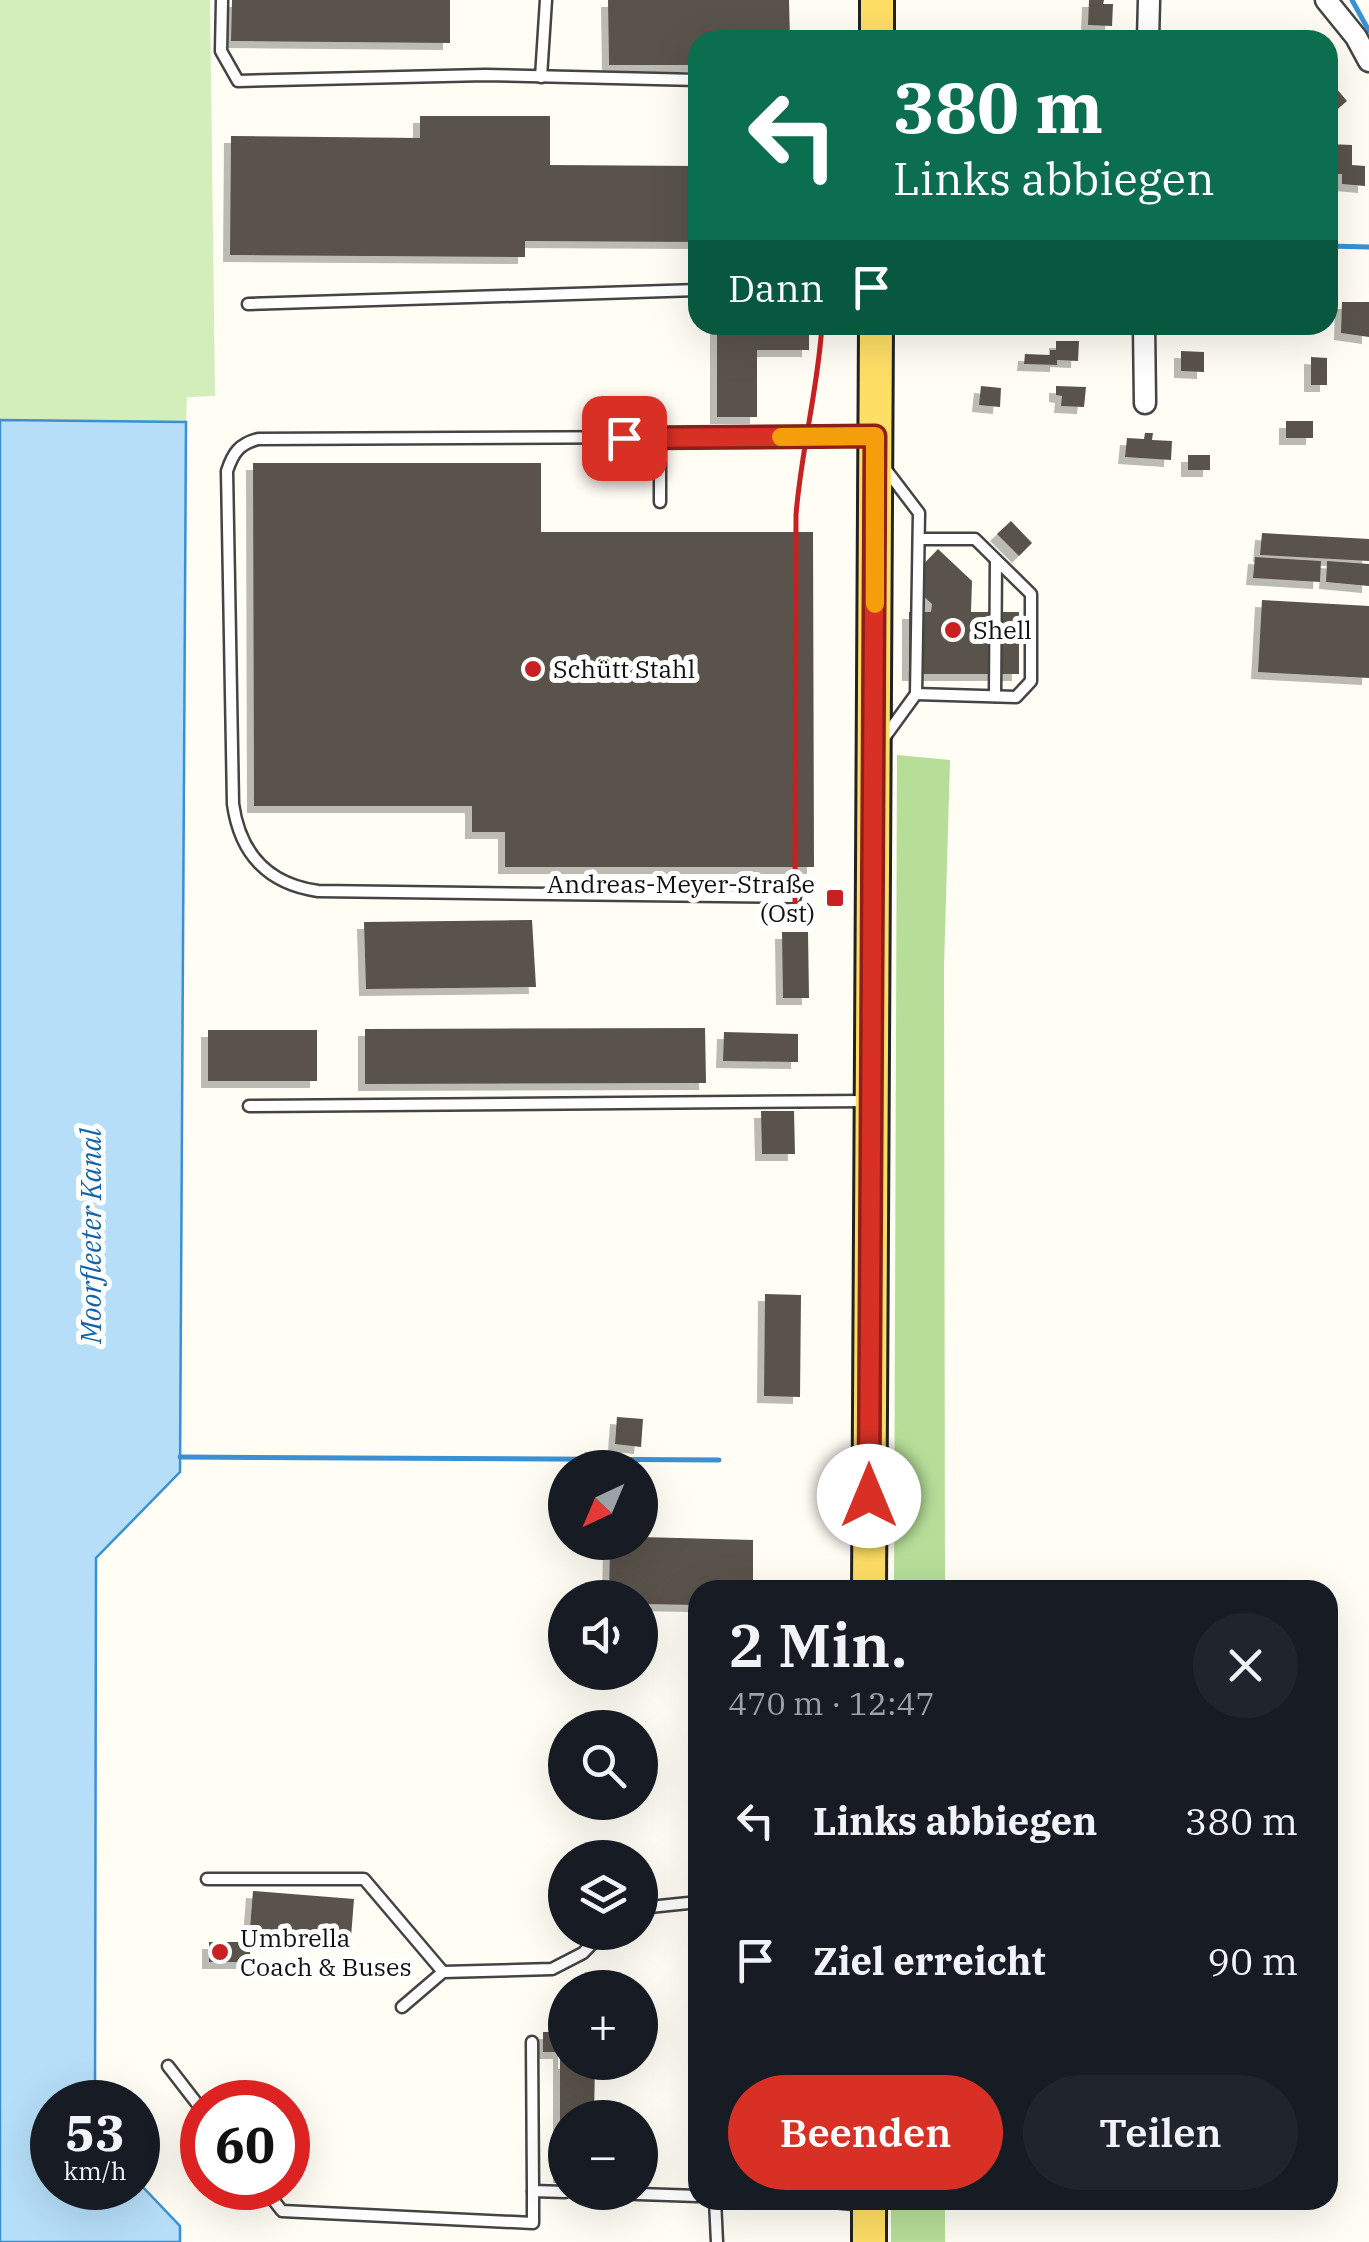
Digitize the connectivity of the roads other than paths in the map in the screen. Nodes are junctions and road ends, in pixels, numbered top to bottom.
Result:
1 (222, 0) edge
2 (546, 0) edge
3 (878, 0) edge
4 (1149, 0) edge
5 (1326, 0) edge
6 (877, 30) edge
7 (1148, 30) edge
8 (1369, 61) edge
9 (541, 77) junction
10 (688, 80) edge
11 (688, 290) edge
12 (248, 304) dead end
13 (876, 335) edge
14 (1144, 335) edge
15 (1145, 404) dead end
16 (660, 437) junction
17 (875, 445) junction
18 (660, 502) dead end
19 (918, 538) junction
20 (996, 560) junction
21 (916, 694) junction
22 (994, 696) junction
23 (875, 750) junction
24 (795, 897) dead end
25 (872, 1102) junction
26 (249, 1106) dead end
27 (869, 1580) edge
28 (207, 1879) dead end
29 (688, 1903) edge
30 (658, 1906) edge
31 (586, 1950) edge
32 (443, 1972) junction
33 (402, 2007) dead end
34 (532, 2042) dead end
35 (168, 2066) dead end
36 (180, 2082) edge
37 (533, 2191) junction
38 (548, 2191) edge
39 (658, 2195) edge
40 (688, 2196) edge
41 (281, 2210) edge
42 (715, 2210) edge
43 (869, 2210) edge
44 (717, 2242) edge
45 (869, 2242) edge

1 - 9 lane
2 - 9 lane
3 - 6 main road
4 - 7 street
5 - 8 street
9 - 10 lane
11 - 12 lane
13 - 17 main road
14 - 15 street
16 - 17 lane
16 - 18 lane
16 - 24 lane
17 - 19 lane
17 - 23 main road
19 - 20 lane
19 - 21 lane
20 - 22 lane
20 - 22 lane
21 - 22 lane
21 - 23 lane
23 - 25 main road
25 - 26 lane
25 - 27 main road
28 - 32 lane
29 - 30 lane
31 - 32 lane
32 - 33 lane
34 - 37 lane
35 - 36 lane
37 - 38 lane
37 - 41 lane
39 - 40 lane
42 - 44 lane
43 - 45 main road

